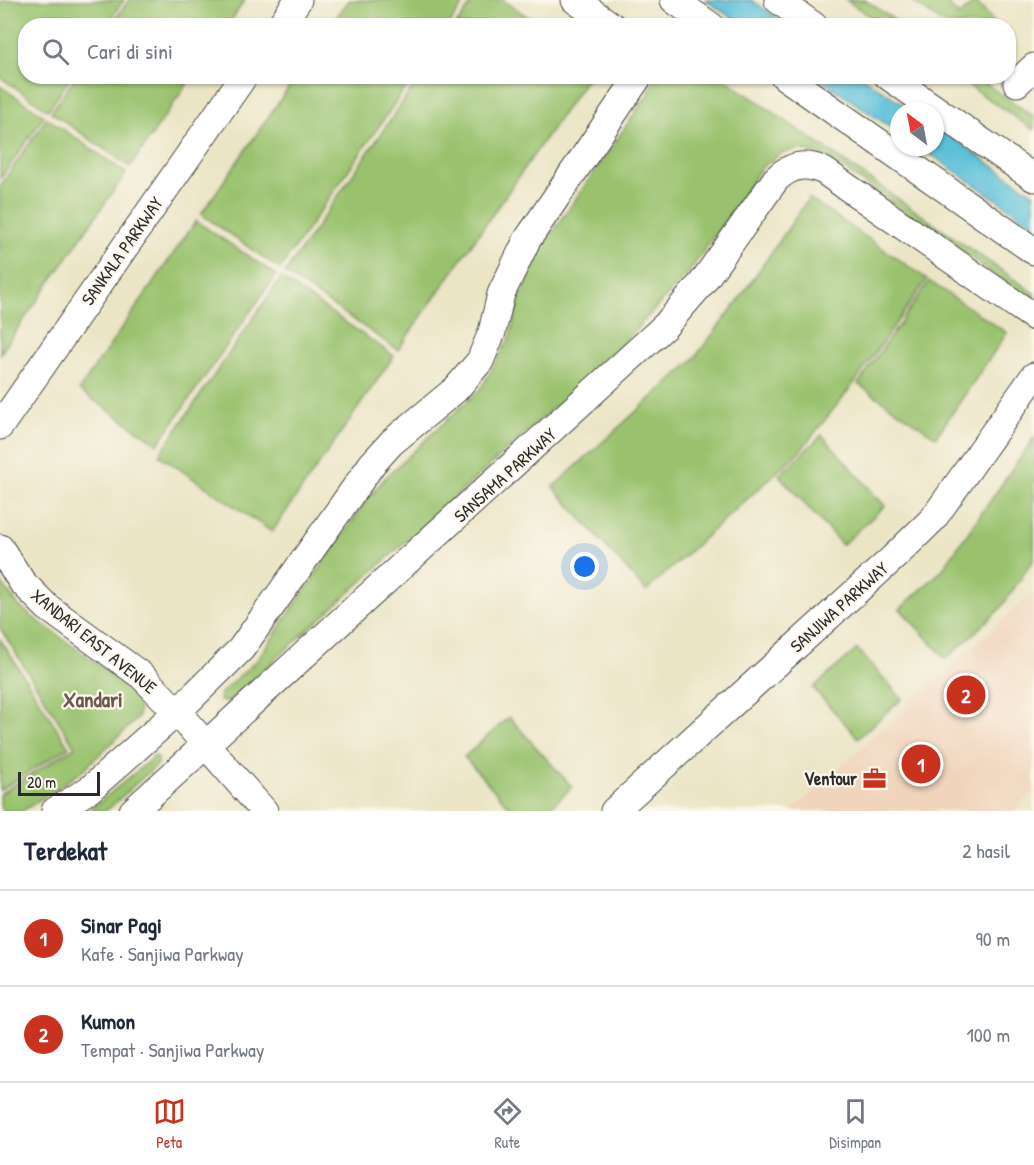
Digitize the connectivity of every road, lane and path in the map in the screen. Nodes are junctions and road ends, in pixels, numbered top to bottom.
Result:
1 (298, 0) edge
2 (575, 0) edge
3 (674, 0) edge
4 (778, 0) edge
5 (286, 18) edge
6 (601, 18) edge
7 (700, 18) edge
8 (803, 18) edge
9 (238, 84) edge
10 (635, 84) edge
11 (795, 84) edge
12 (899, 84) edge
13 (1034, 178) edge
14 (1034, 251) edge
15 (1034, 317) edge
16 (1034, 376) edge
17 (0, 426) edge
18 (0, 548) edge
19 (177, 711) junction
20 (207, 746) junction
21 (55, 811) edge
22 (134, 811) edge
23 (264, 811) edge
24 (614, 811) edge

1 - 5 street
2 - 6 street
3 - 7 street
4 - 8 street
9 - 17 street, SANKALA PARKWAY
10 - 19 street
11 - 14 street
12 - 13 street
15 - 20 street, SANSAMA PARKWAY
16 - 24 street, SANJIWA PARKWAY
18 - 19 street, XANDARI EAST AVENUE
19 - 20 street, XANDARI EAST AVENUE
19 - 21 street
20 - 22 street, SANSAMA PARKWAY
20 - 23 street, XANDARI EAST AVENUE

